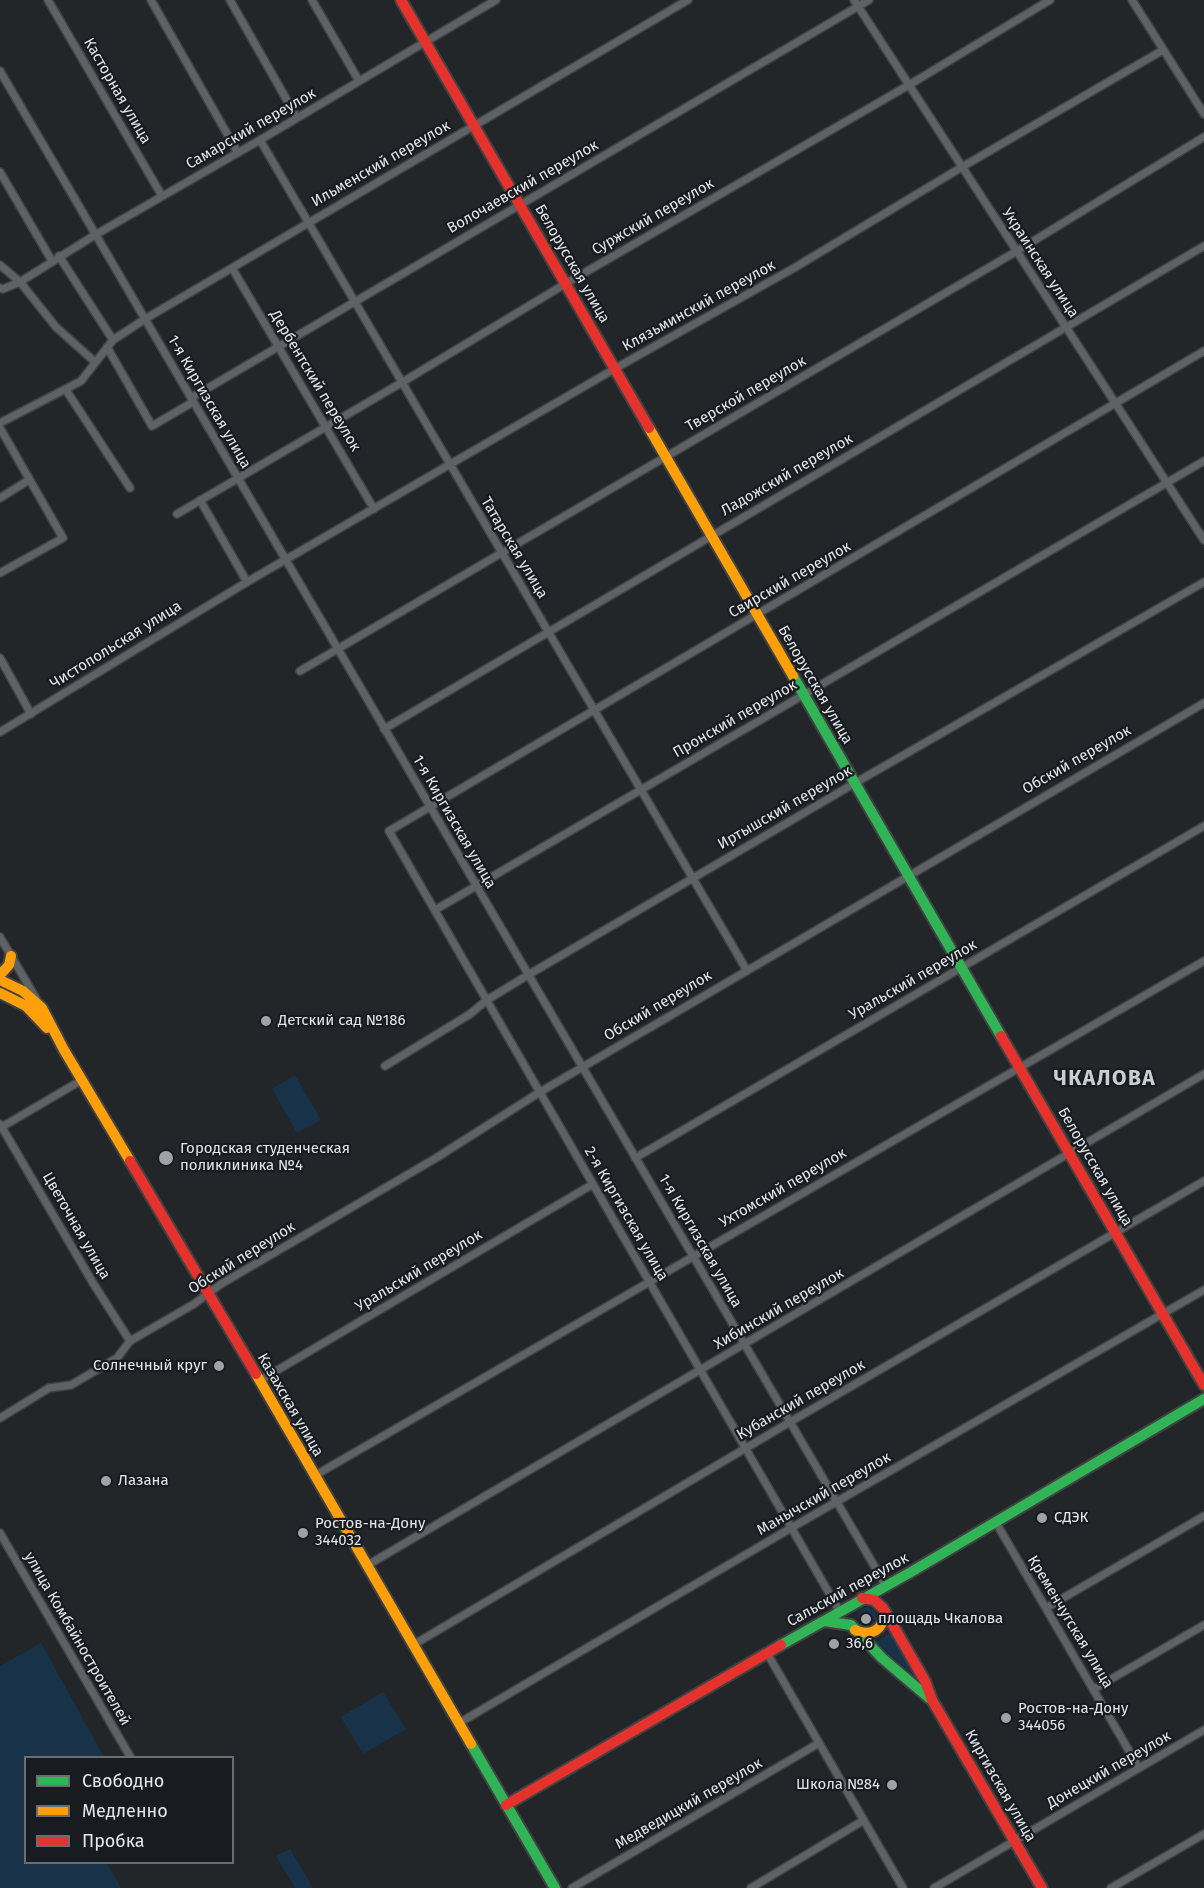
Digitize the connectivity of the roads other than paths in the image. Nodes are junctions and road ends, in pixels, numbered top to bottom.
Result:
1 (48, 0) edge
2 (151, 0) edge
3 (230, 0) edge
4 (312, 0) edge
5 (401, 0) edge
6 (496, 0) edge
7 (688, 0) edge
8 (870, 0) edge
9 (1050, 0) edge
10 (1132, 0) edge
11 (856, 3) edge
12 (425, 42) junction
13 (1163, 50) junction
14 (0, 71) edge
15 (359, 81) junction
16 (909, 85) junction
17 (1204, 114) edge
18 (297, 118) junction
19 (474, 125) junction
20 (1204, 137) edge
21 (260, 140) junction
22 (238, 153) junction
23 (962, 167) junction
24 (0, 172) edge
25 (162, 196) junction
26 (520, 205) junction
27 (308, 222) junction
28 (95, 235) junction
29 (1204, 246) edge
30 (1017, 251) junction
31 (59, 256) junction
32 (52, 261) junction
33 (0, 265) edge
34 (232, 268) junction
35 (20, 282) junction
36 (565, 284) junction
37 (0, 288) edge
38 (354, 302) junction
39 (145, 319) junction
40 (1066, 327) junction
41 (113, 340) junction
42 (279, 346) junction
43 (107, 347) junction
44 (1204, 351) edge
45 (95, 362) junction
46 (615, 368) junction
47 (401, 383) junction
48 (66, 390) junction
49 (192, 400) junction
50 (1116, 404) junction
51 (0, 423) edge
52 (326, 427) junction
53 (0, 428) edge
54 (665, 456) junction
55 (1204, 461) edge
56 (449, 465) junction
57 (237, 477) junction
58 (29, 480) junction
59 (1167, 483) junction
60 (130, 488) dead end
61 (0, 498) edge
62 (200, 500) junction
63 (374, 509) junction
64 (177, 514) dead end
65 (711, 535) junction
66 (1204, 540) edge
67 (501, 552) junction
68 (286, 560) junction
69 (0, 573) edge
70 (247, 582) junction
71 (1204, 582) edge
72 (758, 615) junction
73 (548, 632) junction
74 (337, 648) junction
75 (0, 658) edge
76 (300, 670) dead end
77 (804, 695) junction
78 (1204, 703) edge
79 (594, 710) junction
80 (31, 714) junction
81 (384, 729) junction
82 (0, 732) edge
83 (855, 783) junction
84 (641, 789) junction
85 (429, 806) junction
86 (1204, 826) edge
87 (389, 831) joint
88 (908, 874) junction
89 (693, 878) junction
90 (476, 886) junction
91 (435, 910) junction
92 (0, 937) edge
93 (11, 956) junction
94 (1204, 961) edge
95 (962, 967) junction
96 (746, 969) junction
97 (0, 975) edge
98 (528, 975) junction
99 (0, 980) edge
100 (0, 993) edge
101 (487, 1000) junction
102 (42, 1008) junction
103 (64, 1050) junction
104 (385, 1066) dead end
105 (582, 1067) junction
106 (1020, 1067) junction
107 (1204, 1074) edge
108 (82, 1080) junction
109 (540, 1092) junction
110 (1, 1126) edge
111 (1070, 1153) junction
112 (635, 1158) junction
113 (1204, 1181) edge
114 (593, 1184) junction
115 (1116, 1233) junction
116 (693, 1256) junction
117 (650, 1282) junction
118 (1204, 1290) edge
119 (208, 1294) junction
120 (1164, 1314) junction
121 (130, 1341) junction
122 (744, 1345) junction
123 (700, 1370) junction
124 (259, 1381) junction
125 (1204, 1384) edge
126 (1204, 1399) edge
127 (0, 1418) edge
128 (790, 1422) junction
129 (745, 1448) junction
130 (314, 1476) junction
131 (837, 1502) junction
132 (1204, 1516) edge
133 (995, 1521) junction
134 (791, 1528) junction
135 (0, 1533) edge
136 (366, 1566) junction
137 (899, 1579) junction
138 (886, 1586) junction
139 (859, 1600) junction
140 (1046, 1608) junction
141 (884, 1610) junction
142 (840, 1612) junction
143 (822, 1621) junction
144 (1204, 1625) edge
145 (853, 1627) junction
146 (413, 1646) junction
147 (767, 1653) junction
148 (1095, 1689) junction
149 (932, 1700) junction
150 (459, 1723) junction
151 (1204, 1730) edge
152 (819, 1743) junction
153 (130, 1756) edge
154 (1139, 1768) junction
155 (506, 1805) junction
156 (864, 1820) junction
157 (1204, 1834) edge
158 (1014, 1840) junction
159 (555, 1888) edge
160 (572, 1888) edge
161 (750, 1888) edge
162 (903, 1888) edge
163 (934, 1888) edge
164 (1042, 1888) edge
165 (1111, 1888) edge

1 - 25 street, Касторная улица
2 - 22 street
3 - 18 street
4 - 15 street
5 - 12 main road, Белорусская улица
6 - 12 street, Самарский переулок
7 - 19 street, Ильменский переулок
8 - 11 street, Волочаевский переулок
9 - 16 street, Суржский переулок
10 - 13 street
11 - 16 street, Украинская улица
11 - 26 street, Волочаевский переулок
12 - 15 street, Самарский переулок
12 - 19 main road, Белорусская улица
13 - 17 street
13 - 23 street, Клязьминский переулок
14 - 28 street, 1-я Киргизская улица
15 - 18 street, Самарский переулок
16 - 23 street, Украинская улица
16 - 36 street, Суржский переулок
18 - 21 street, Самарский переулок
19 - 26 main road, Белорусская улица
19 - 27 street, Ильменский переулок
20 - 30 street, Тверской переулок
21 - 22 street, Самарский переулок
21 - 27 street, Татарская улица
22 - 25 street, Самарский переулок
23 - 30 street, Украинская улица
23 - 46 street, Клязьминский переулок
24 - 32 street
25 - 28 street, Самарский переулок
26 - 36 main road, Белорусская улица
26 - 38 street, Волочаевский переулок
27 - 34 street, Ильменский переулок
27 - 38 street, Татарская улица
28 - 31 street, Самарский переулок
28 - 39 street, 1-я Киргизская улица
29 - 40 street, Ладожский переулок
30 - 40 street, Украинская улица
30 - 54 street, Тверской переулок
31 - 32 street, Самарский переулок
31 - 41 street
32 - 35 street, Самарский переулок
33 - 35 street
34 - 39 street, Ильменский переулок
34 - 42 street, Дербентский переулок
35 - 37 street, Самарский переулок
35 - 45 street
36 - 46 main road, Белорусская улица
36 - 47 street, Суржский переулок
38 - 42 street, Волочаевский переулок
38 - 47 street, Татарская улица
39 - 41 street, Ильменский переулок
39 - 49 street, 1-я Киргизская улица
40 - 50 street, Украинская улица
40 - 65 street, Ладожский переулок
41 - 43 street, Ильменский переулок
42 - 49 street, Волочаевский переулок
42 - 52 street, Дербентский переулок
43 - 45 street, Ильменский переулок
43 - 49 street, Волочаевский переулок
44 - 50 street, Свирский переулок
45 - 48 street, Ильменский переулок
46 - 54 main road, Белорусская улица
46 - 56 street, Клязьминский переулок
47 - 52 street, Суржский переулок
47 - 56 street, Татарская улица
48 - 51 street, Ильменский переулок
48 - 60 street
49 - 57 street, 1-я Киргизская улица
50 - 59 street, Украинская улица
50 - 72 street, Свирский переулок
52 - 57 street, Суржский переулок
52 - 63 street, Дербентский переулок
53 - 58 street
54 - 65 main road, Белорусская улица
54 - 67 street, Тверской переулок
55 - 59 street, Пронский переулок
56 - 63 street, Клязьминский переулок
56 - 67 street, Татарская улица
57 - 62 street, Суржский переулок
57 - 68 street, 1-я Киргизская улица
58 - 61 street
58 - 69 street
59 - 66 street, Украинская улица
59 - 77 street, Пронский переулок
62 - 64 street, Суржский переулок
62 - 70 street
63 - 68 street, Клязьминский переулок
65 - 72 main road, Белорусская улица
65 - 73 street, Ладожский переулок
67 - 73 street, Татарская улица
67 - 74 street, Тверской переулок
68 - 70 street, Клязьминский переулок
68 - 74 street, 1-я Киргизская улица
70 - 80 street, Чистопольская улица
71 - 83 street, Иртышский переулок
72 - 77 main road, Белорусская улица
72 - 79 street, Свирский переулок
73 - 79 street, Татарская улица
73 - 81 street, Ладожский переулок
74 - 76 street, Тверской переулок
74 - 81 street, 1-я Киргизская улица
75 - 80 street
77 - 83 main road, Белорусская улица
77 - 84 street, Пронский переулок
78 - 88 street, Обский переулок
79 - 84 street, Татарская улица
79 - 85 street, Свирский переулок
80 - 82 street, Чистопольская улица
81 - 85 street, 1-я Киргизская улица
83 - 88 main road, Белорусская улица
83 - 89 street, Иртышский переулок
84 - 89 street, Татарская улица
84 - 90 street, Пронский переулок
85 - 87 street, Свирский переулок
85 - 90 street, 1-я Киргизская улица
86 - 95 street, Уральский переулок
87 - 91 street, 2-я Киргизская улица
88 - 95 main road, Белорусская улица
88 - 96 street, Обский переулок
89 - 96 street, Татарская улица
89 - 98 street, Иртышский переулок
90 - 91 street, Пронский переулок
90 - 98 street, 1-я Киргизская улица
91 - 101 street, 2-я Киргизская улица
92 - 93 street, Казахская улица
93 - 97 main road
93 - 102 street, Казахская улица
94 - 106 street, Ухтомский переулок
95 - 106 main road, Белорусская улица
95 - 112 street, Уральский переулок
96 - 105 street, Обский переулок
98 - 101 street, Иртышский переулок
98 - 105 street, 1-я Киргизская улица
99 - 102 main road
100 - 103 main road
101 - 104 street, Иртышский переулок
101 - 109 street, 2-я Киргизская улица
102 - 103 main road, Казахская улица
103 - 108 main road, Казахская улица
105 - 109 street, Обский переулок
105 - 112 street, 1-я Киргизская улица
106 - 111 main road, Белорусская улица
106 - 116 street, Ухтомский переулок
107 - 111 street, Хибинский переулок
108 - 110 street
108 - 119 main road, Казахская улица
109 - 114 street, 2-я Киргизская улица
109 - 119 street, Обский переулок
110 - 121 street, Цветочная улица
111 - 115 main road, Белорусская улица
111 - 122 street, Хибинский переулок
112 - 116 street, 1-я Киргизская улица
113 - 115 street, Кубанский переулок
114 - 117 street, 2-я Киргизская улица
114 - 124 street, Уральский переулок
115 - 120 main road, Белорусская улица
115 - 128 street, Кубанский переулок
116 - 117 street, Ухтомский переулок
116 - 122 street, 1-я Киргизская улица
117 - 123 street, 2-я Киргизская улица
117 - 130 street, Ухтомский переулок
118 - 120 street, Манычский переулок
119 - 121 street, Обский переулок
119 - 124 main road, Казахская улица
120 - 125 main road, Белорусская улица
120 - 131 street, Манычский переулок
121 - 127 street, Обский переулок
122 - 123 street, Хибинский переулок
122 - 128 street, 1-я Киргизская улица
123 - 129 street, 2-я Киргизская улица
123 - 136 street, Хибинский переулок
124 - 130 main road, Казахская улица
126 - 133 main road, Сальский переулок
128 - 129 street, Кубанский переулок
128 - 131 street, 1-я Киргизская улица
129 - 134 street, 2-я Киргизская улица
129 - 146 street, Кубанский переулок
130 - 136 main road, Казахская улица
131 - 134 street, Манычский переулок
131 - 138 street, 1-я Киргизская улица
132 - 140 street
133 - 137 main road, Сальский переулок
133 - 140 street, Кременчугская улица
134 - 142 street, 2-я Киргизская улица
134 - 150 street, Манычский переулок
135 - 153 street, улица Комбайностроителей
136 - 146 main road, Казахская улица
137 - 138 main road, Сальский переулок
137 - 141 main road
138 - 139 main road, Сальский переулок
139 - 141 main road
139 - 142 main road, Сальский переулок
139 - 145 main road
140 - 148 street, Кременчугская улица
141 - 145 main road
141 - 149 main road, Киргизская улица
142 - 143 main road, Сальский переулок
143 - 145 main road
143 - 147 main road, Сальский переулок
144 - 148 street
145 - 149 main road, Киргизская улица
146 - 150 main road, Казахская улица
147 - 152 street
147 - 155 main road, Сальский переулок
148 - 154 street, Кременчугская улица
149 - 158 main road, Киргизская улица
150 - 155 main road, Казахская улица
151 - 154 street, Донецкий переулок
152 - 156 street
152 - 160 street, Медведицкий переулок
154 - 158 street, Донецкий переулок
155 - 159 main road, Казахская улица
156 - 161 street
156 - 162 street
157 - 165 street
158 - 163 street, Донецкий переулок
158 - 164 main road, Киргизская улица

